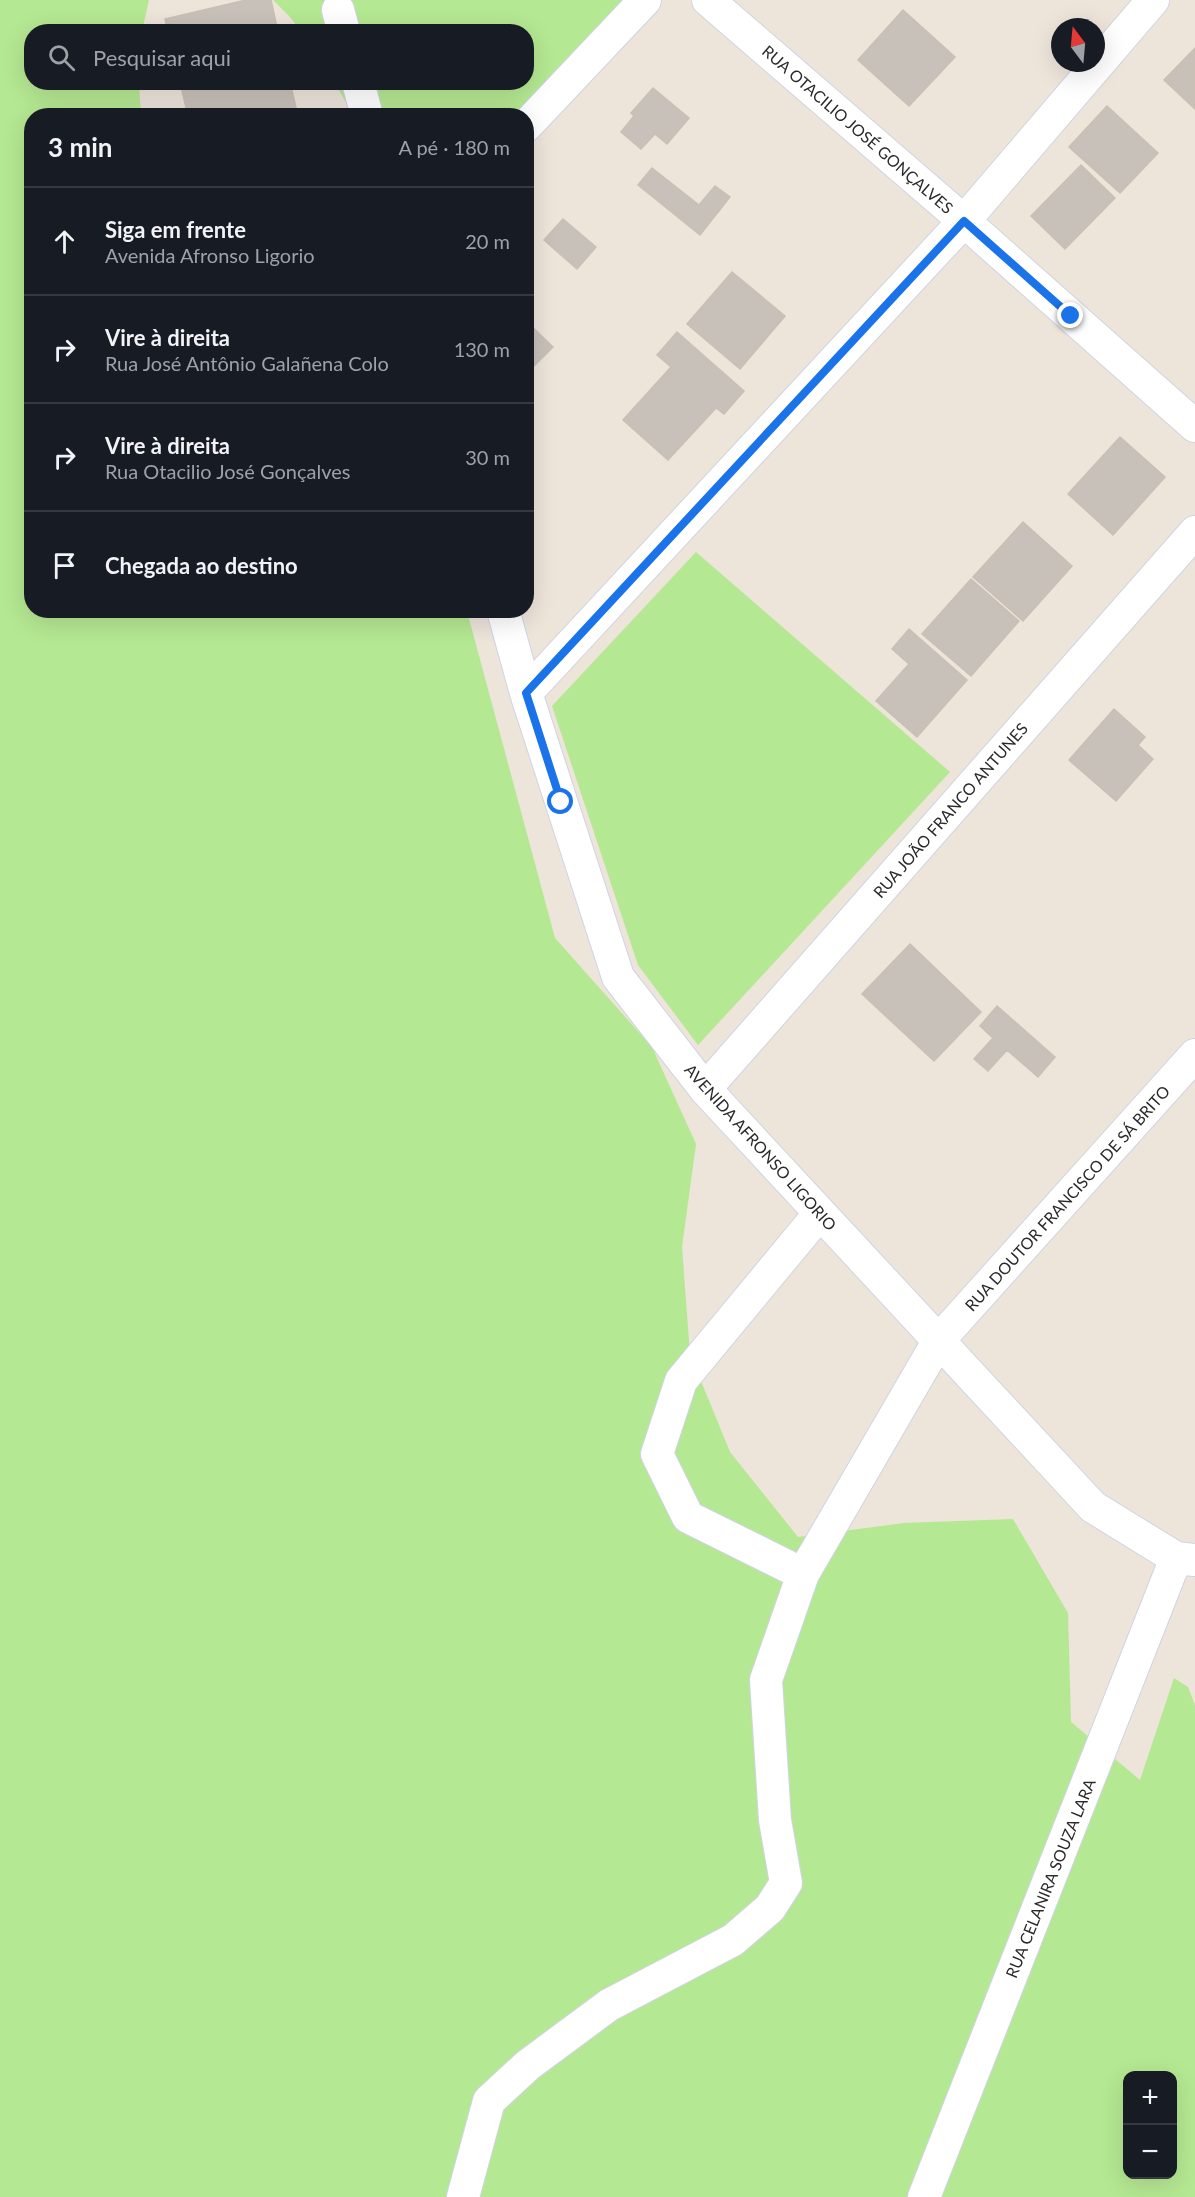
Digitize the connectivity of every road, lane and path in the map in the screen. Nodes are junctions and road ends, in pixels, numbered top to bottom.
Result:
1 (645, 0) edge
2 (708, 0) edge
3 (1153, 0) edge
4 (359, 90) edge
5 (364, 108) edge
6 (534, 118) edge
7 (964, 221) junction
8 (1195, 426) edge
9 (1195, 532) edge
10 (505, 618) edge
11 (526, 693) junction
12 (1195, 1055) edge
13 (705, 1089) junction
14 (820, 1213) junction
15 (939, 1340) junction
16 (1186, 1559) edge
17 (803, 1574) junction
18 (463, 2197) edge
19 (924, 2197) edge

1 - 6 street
2 - 7 street, RUA OTACILIO JOSÉ GONÇALVES
3 - 7 street
4 - 5 street
7 - 8 street, RUA OTACILIO JOSÉ GONÇALVES
7 - 11 street
9 - 13 street, RUA JOÃO FRANCO ANTUNES
10 - 11 street, AVENIDA AFRONSO LIGORIO
11 - 13 street, AVENIDA AFRONSO LIGORIO
12 - 15 street, RUA DOUTOR FRANCISCO DE SÁ BRITO
13 - 14 street, AVENIDA AFRONSO LIGORIO
14 - 15 street, AVENIDA AFRONSO LIGORIO
14 - 17 street
15 - 16 street, AVENIDA AFRONSO LIGORIO
15 - 17 street, RUA DOUTOR FRANCISCO DE SÁ BRITO
16 - 19 street, RUA CELANIRA SOUZA LARA
17 - 18 street, RUA DOUTOR FRANCISCO DE SÁ BRITO

